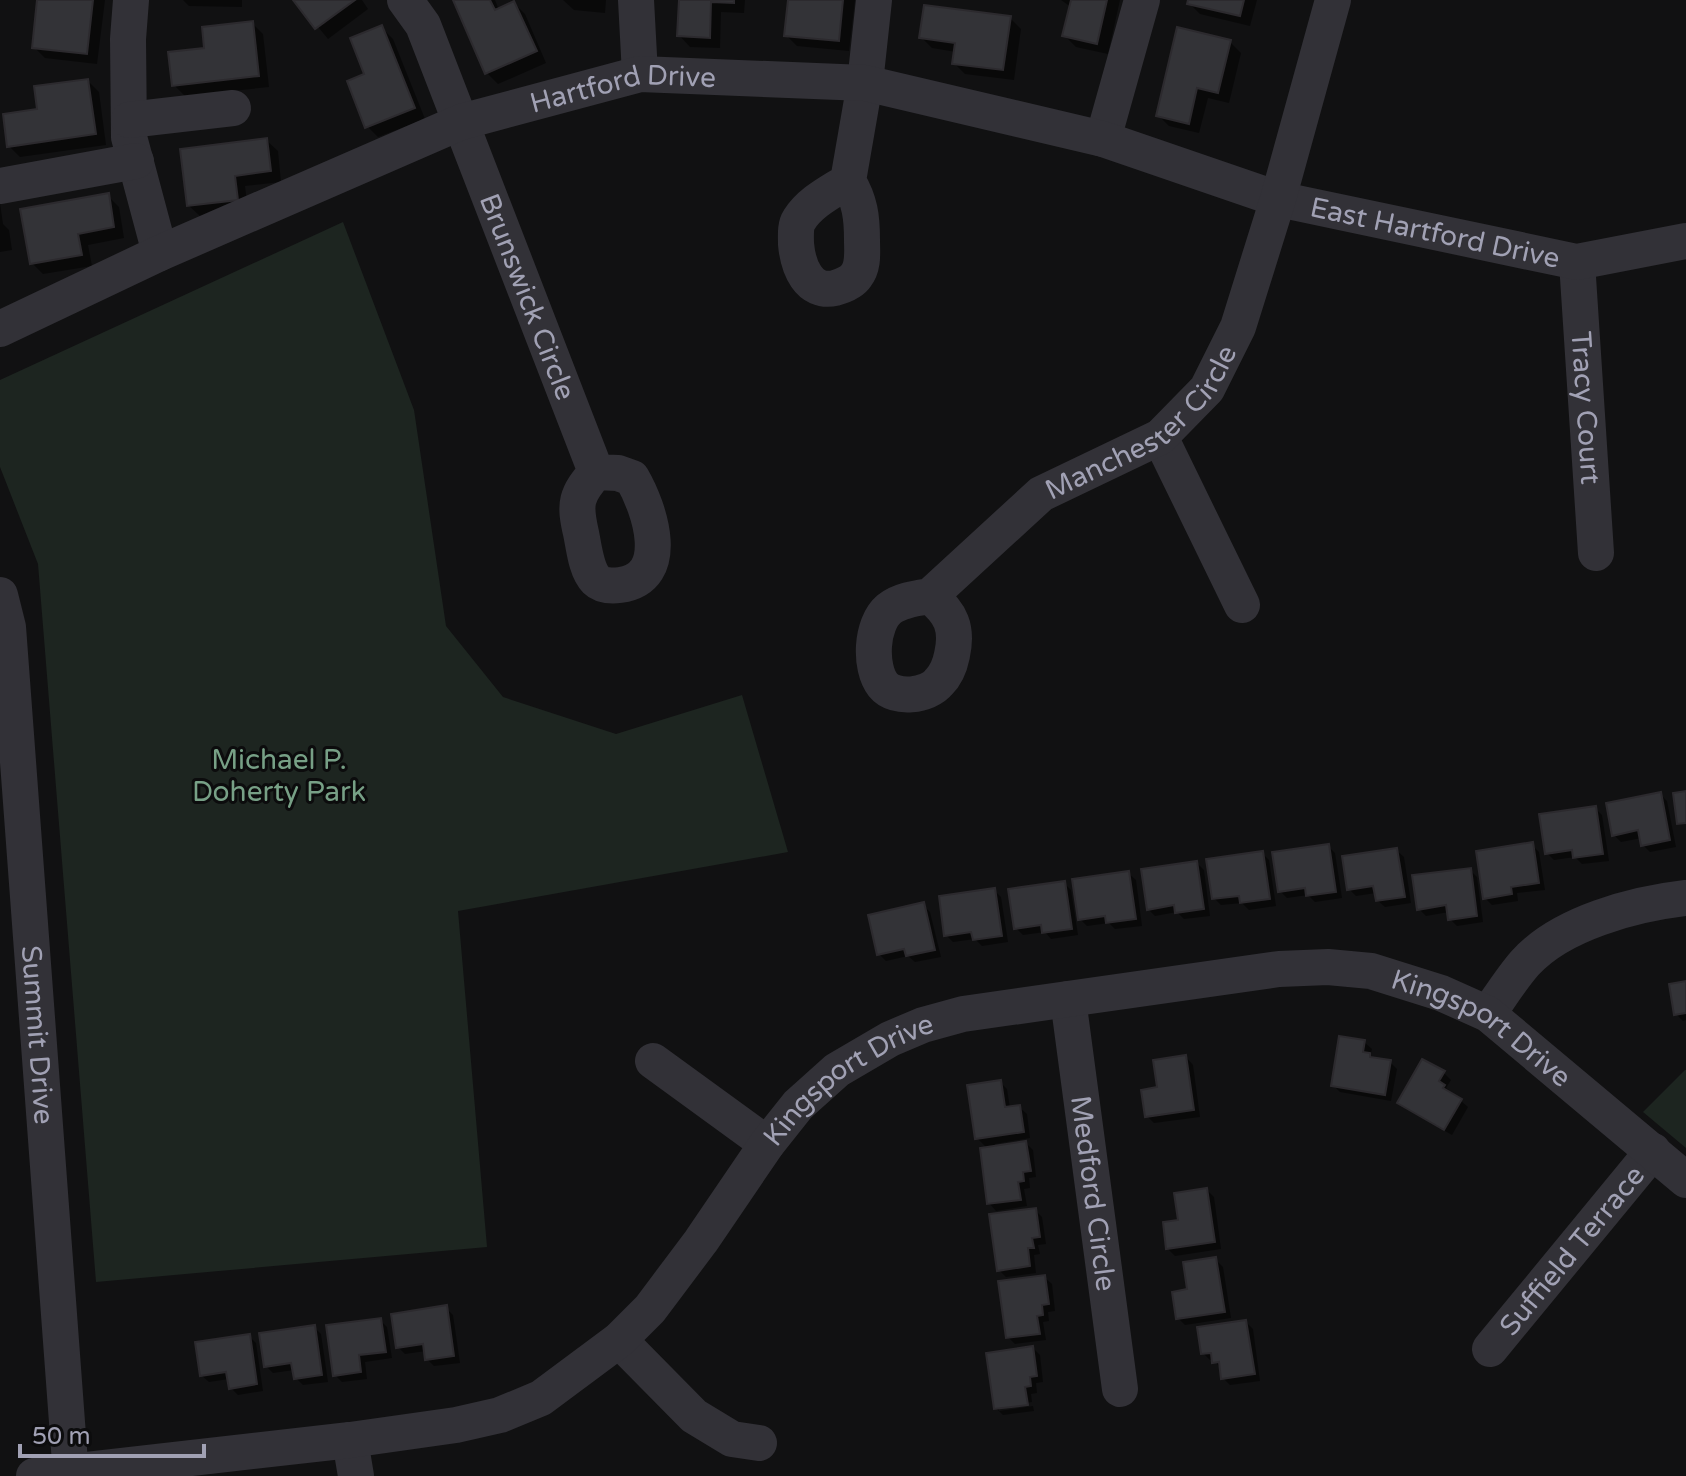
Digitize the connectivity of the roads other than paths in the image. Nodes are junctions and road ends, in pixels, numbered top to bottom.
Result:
1 (131, 0) edge
2 (405, 0) edge
3 (636, 0) edge
4 (874, 0) edge
5 (1142, 0) edge
6 (1333, 0) edge
7 (640, 74) junction
8 (865, 83) junction
9 (233, 108) dead end
10 (129, 120) junction
11 (461, 122) junction
12 (1103, 139) junction
13 (136, 161) junction
14 (848, 181) dead end
15 (0, 186) edge
16 (1278, 199) junction
17 (1686, 241) edge
18 (160, 253) junction
19 (1577, 262) junction
20 (0, 329) edge
21 (1160, 437) junction
22 (596, 472) dead end
23 (1596, 553) dead end
24 (0, 595) edge
25 (930, 596) dead end
26 (1242, 605) dead end
27 (1686, 898) edge
28 (1068, 999) junction
29 (1488, 1014) junction
30 (653, 1061) dead end
31 (767, 1144) junction
32 (1653, 1151) junction
33 (1686, 1180) edge
34 (619, 1340) junction
35 (1490, 1349) dead end
36 (1120, 1389) dead end
37 (350, 1440) junction
38 (759, 1443) dead end
39 (70, 1474) edge
40 (34, 1476) edge
41 (356, 1476) edge

1 - 10 street
2 - 11 street, Brunswick Circle
3 - 7 street
4 - 8 street
5 - 12 street
6 - 16 street, Manchester Circle
7 - 8 street, Hartford Drive
7 - 11 street, Hartford Drive
8 - 12 street, Hartford Drive
8 - 14 street
9 - 10 street
10 - 13 street
11 - 18 street, Hartford Drive
11 - 22 street, Brunswick Circle
12 - 16 street, Hartford Drive
13 - 15 street
13 - 18 street
16 - 19 street, East Hartford Drive
16 - 21 street, Manchester Circle
17 - 19 street, East Hartford Drive
18 - 20 street, Hartford Drive
19 - 23 street, Tracy Court
21 - 25 street, Manchester Circle
21 - 26 street
24 - 39 street, Summit Drive
27 - 29 street
28 - 29 street, Kingsport Drive
28 - 31 street, Kingsport Drive
28 - 36 street, Medford Circle
29 - 32 street, Kingsport Drive
30 - 31 street
31 - 34 street, Kingsport Drive
32 - 33 street, Kingsport Drive
32 - 35 street, Suffield Terrace
34 - 37 street, Kingsport Drive
34 - 38 street
37 - 39 street, Kingsport Drive
37 - 41 street
39 - 40 street, Kingsport Drive

